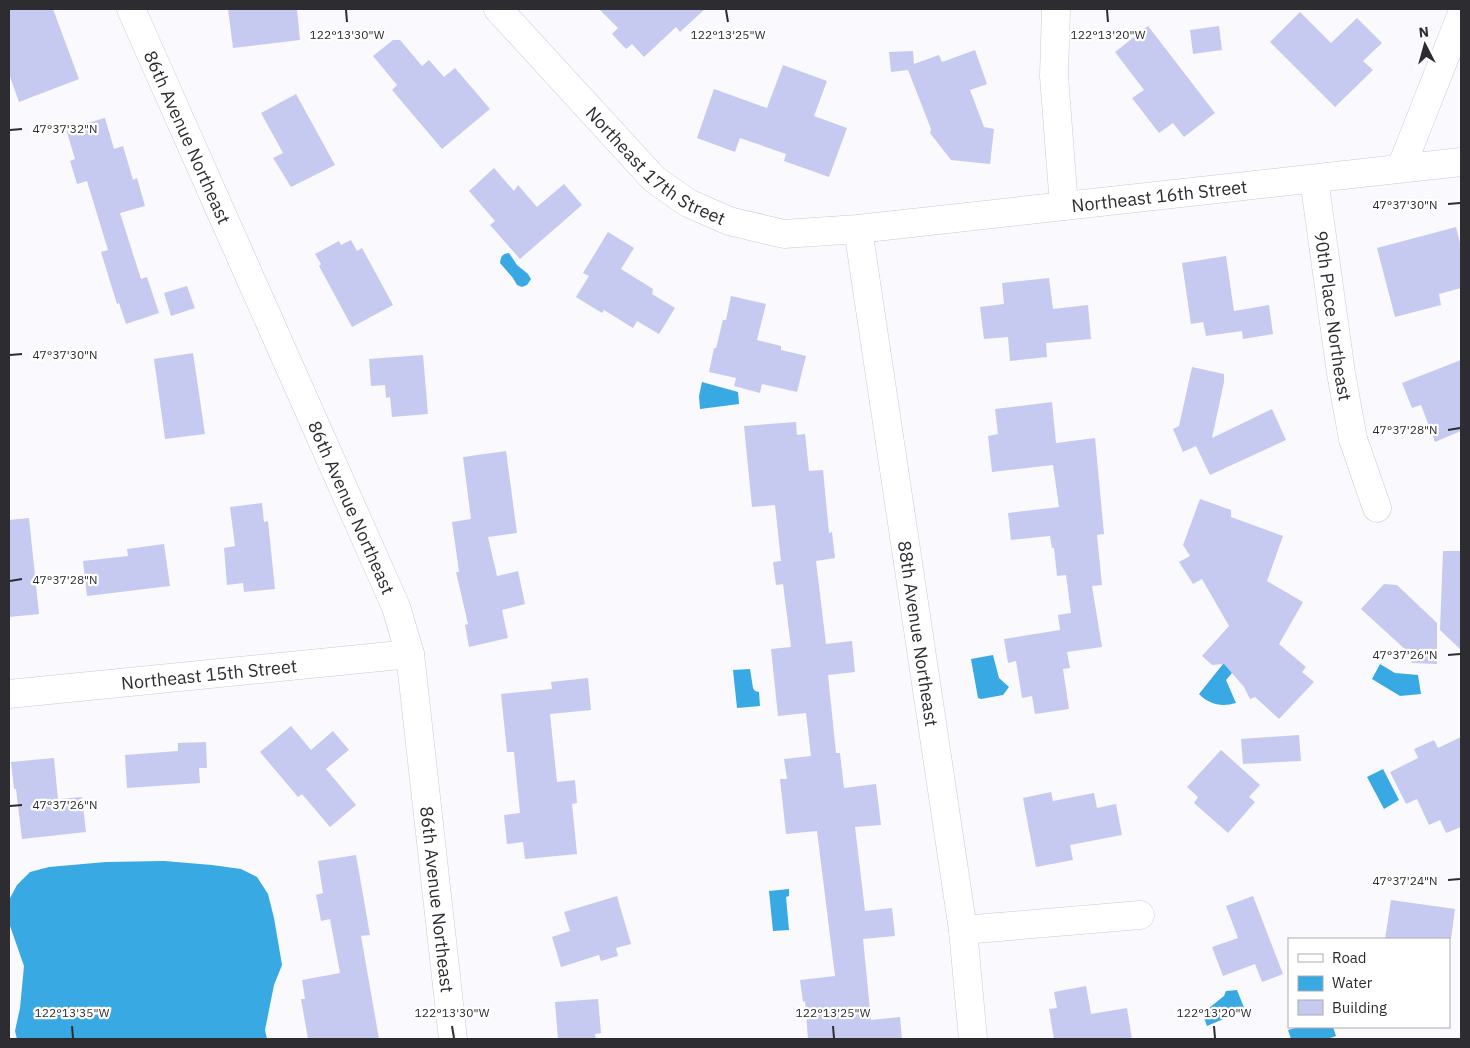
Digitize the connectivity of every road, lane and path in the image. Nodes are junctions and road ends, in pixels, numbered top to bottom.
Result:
1 (131, 9) edge
2 (498, 9) edge
3 (1056, 9) edge
4 (1461, 16) edge
5 (1461, 162) edge
6 (1401, 168) junction
7 (1314, 179) junction
8 (1064, 206) junction
9 (858, 229) junction
10 (1377, 508) dead end
11 (410, 654) junction
12 (9, 694) edge
13 (1140, 915) dead end
14 (963, 930) junction
15 (452, 1039) edge
16 (973, 1039) edge

1 - 11 street, 86th Avenue Northeast
2 - 9 street, Northeast 17th Street
3 - 8 street
4 - 6 street
5 - 6 street, Northeast 16th Street
6 - 7 street, Northeast 16th Street
7 - 8 street, Northeast 16th Street
7 - 10 street, 90th Place Northeast
8 - 9 street, Northeast 16th Street
9 - 14 street, 88th Avenue Northeast
11 - 12 street, Northeast 15th Street
11 - 15 street, 86th Avenue Northeast
13 - 14 street
14 - 16 street, 88th Avenue Northeast

